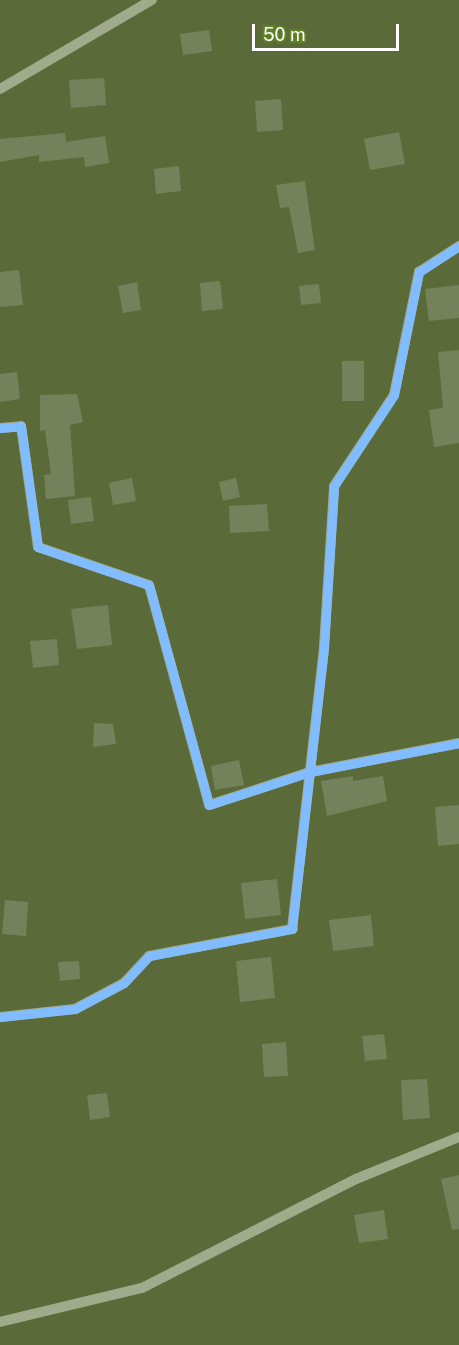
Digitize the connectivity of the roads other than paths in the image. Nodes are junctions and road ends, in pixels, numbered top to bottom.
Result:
1 (152, 0) edge
2 (0, 89) edge
3 (459, 246) edge
4 (0, 428) edge
5 (459, 743) edge
6 (310, 772) junction
7 (0, 1017) edge
8 (459, 1137) edge
9 (0, 1322) edge

1 - 2 street
3 - 6 street
4 - 6 street
5 - 6 street
6 - 7 street
8 - 9 street

